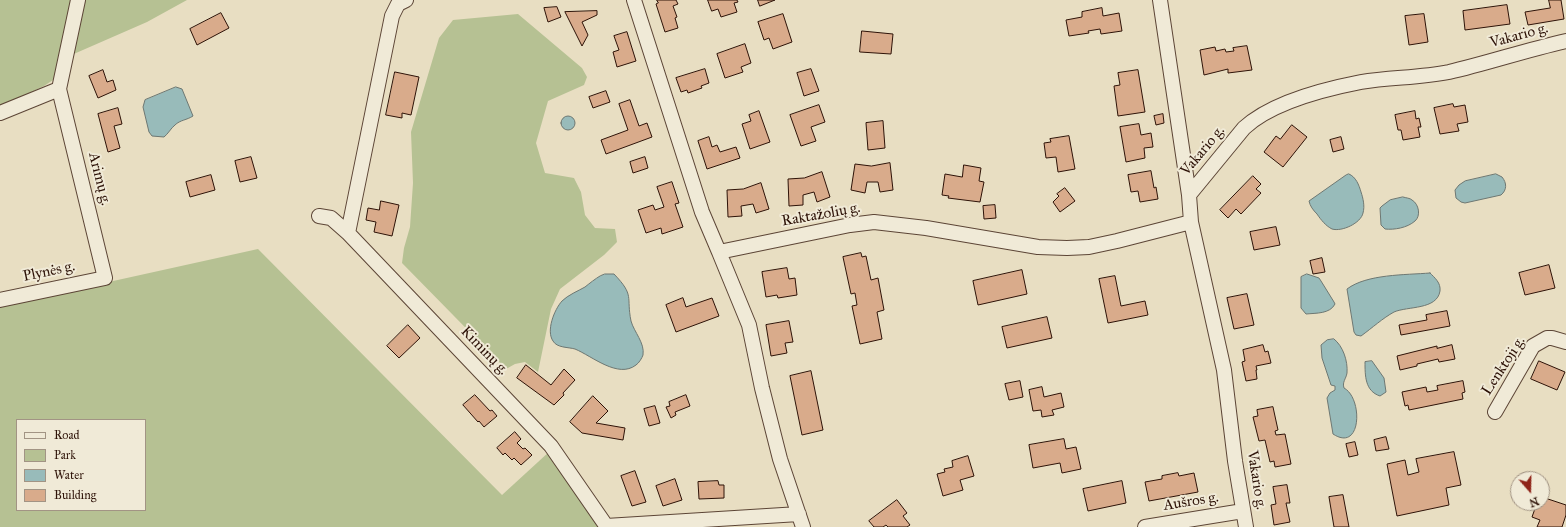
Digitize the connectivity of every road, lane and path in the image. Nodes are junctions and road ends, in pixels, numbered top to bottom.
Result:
1 (78, 0) edge
2 (406, 0) edge
3 (634, 0) edge
4 (1160, 0) edge
5 (1566, 41) edge
6 (59, 89) junction
7 (0, 113) edge
8 (1189, 195) junction
9 (319, 216) dead end
10 (1191, 222) junction
11 (348, 233) junction
12 (719, 252) junction
13 (105, 278) joint
14 (0, 300) edge
15 (1566, 342) edge
16 (1494, 412) dead end
17 (1243, 511) junction
18 (801, 520) edge
19 (607, 526) edge
20 (1145, 527) edge
21 (1246, 527) edge

1 - 6 street, Arimų g.
2 - 11 street
3 - 12 street
4 - 8 street
5 - 8 street, Vakario g.
6 - 7 street
6 - 13 street, Arimų g.
8 - 10 street, Vakario g.
9 - 11 street, Kiminų g.
10 - 12 street, Raktažolių g.
10 - 17 street, Vakario g.
11 - 19 street, Kiminų g.
12 - 18 street
13 - 14 street, Plynės g.
15 - 16 street, Lenktoji g.
17 - 20 street, Aušros g.
17 - 21 street, Vakario g.
18 - 19 street

